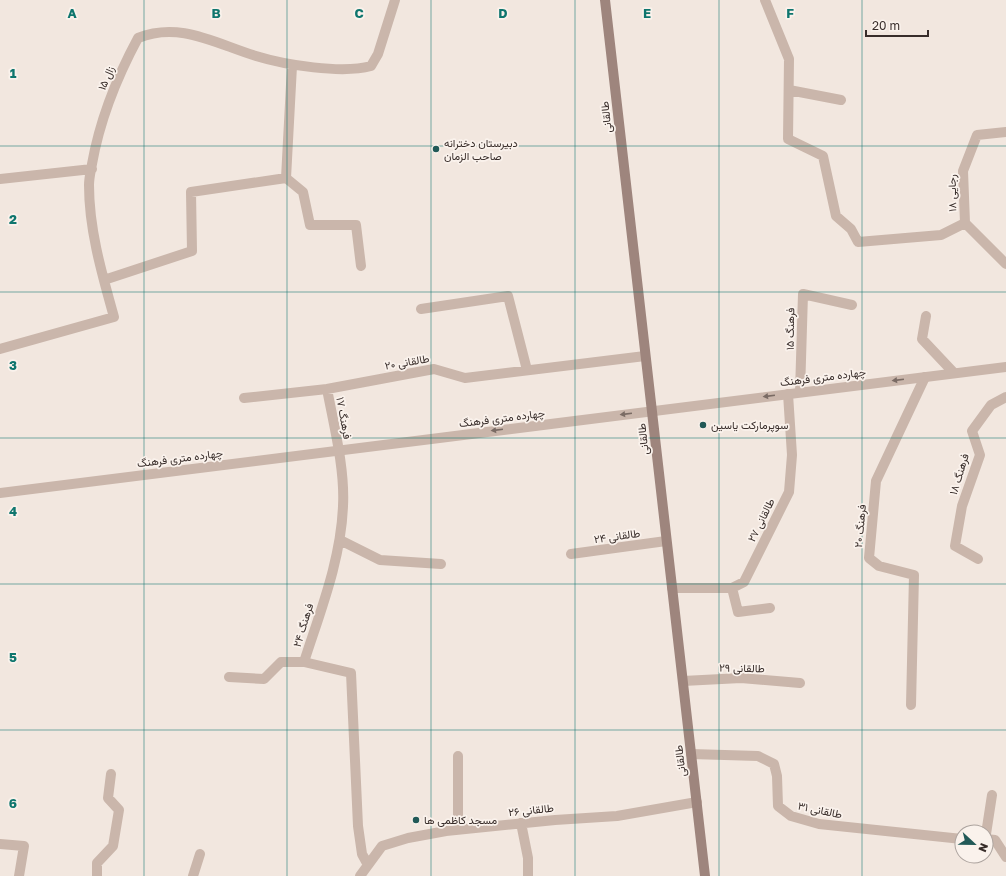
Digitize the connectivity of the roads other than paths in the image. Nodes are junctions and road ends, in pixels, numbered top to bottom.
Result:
1 (395, 0) edge
2 (605, 0) edge
3 (765, 0) edge
4 (292, 66) junction
5 (789, 90) junction
6 (841, 100) dead end
7 (1006, 132) edge
8 (92, 169) junction
9 (286, 178) junction
10 (0, 179) edge
11 (965, 223) junction
12 (1006, 264) edge
13 (361, 266) dead end
14 (104, 280) junction
15 (852, 304) dead end
16 (421, 309) dead end
17 (926, 316) dead end
18 (0, 349) edge
19 (646, 356) junction
20 (1006, 366) edge
21 (527, 370) junction
22 (954, 373) junction
23 (926, 377) junction
24 (327, 389) junction
25 (800, 392) junction
26 (788, 394) junction
27 (1006, 397) edge
28 (244, 398) dead end
29 (652, 411) junction
30 (338, 450) junction
31 (0, 492) edge
32 (340, 540) junction
33 (666, 541) junction
34 (571, 554) dead end
35 (978, 559) dead end
36 (441, 564) dead end
37 (672, 588) junction
38 (732, 588) junction
39 (770, 608) dead end
40 (304, 662) junction
41 (229, 677) dead end
42 (683, 681) junction
43 (800, 683) dead end
44 (911, 705) dead end
45 (691, 754) junction
46 (458, 756) dead end
47 (111, 774) dead end
48 (992, 795) dead end
49 (697, 802) junction
50 (521, 823) junction
51 (988, 824) edge
52 (458, 830) junction
53 (954, 838) edge
54 (994, 840) edge
55 (0, 844) edge
56 (200, 854) dead end
57 (1006, 856) edge
58 (368, 865) junction
59 (19, 876) edge
60 (97, 876) edge
61 (193, 876) edge
62 (360, 876) edge
63 (528, 876) edge
64 (705, 876) edge

1 - 4 street, زال ۱۵
2 - 19 main road, طالقانی
3 - 5 street
4 - 8 street, زال ۱۵
4 - 9 street
5 - 6 street
5 - 11 street
7 - 11 street, رجایی ۱۸
8 - 10 street
8 - 14 street, زال ۱۵
9 - 13 street
9 - 14 street
11 - 12 street, رجایی ۱۸
14 - 18 street, زال ۱۵
15 - 25 street, فرهنگ ۱۵
16 - 21 street
17 - 22 street
19 - 21 street, طالقانی ۲۰
19 - 29 main road, طالقانی
20 - 22 street, چهارده متری فرهنگ
21 - 24 street, طالقانی ۲۰
22 - 23 street, چهارده متری فرهنگ
23 -> 25 street, چهارده متری فرهنگ
23 - 44 street, فرهنگ ۲۰
24 - 28 street, طالقانی ۲۰
24 - 30 street, فرهنگ ۱۷
25 - 26 street, چهارده متری فرهنگ
26 -> 29 street, چهارده متری فرهنگ
26 - 38 street, طالقانی ۲۷
27 - 35 street, فرهنگ ۱۸
29 -> 30 street, چهارده متری فرهنگ
29 - 33 main road, طالقانی
30 - 31 street, چهارده متری فرهنگ
30 - 32 street, فرهنگ ۲۴
32 - 36 street
32 - 40 street, فرهنگ ۲۴
33 - 34 street, طالقانی ۲۴
33 - 37 main road, طالقانی
37 - 38 street
37 - 42 main road, طالقانی
38 - 39 street
40 - 41 street
40 - 58 street, فرهنگ ۲۴
42 - 43 street, طالقانی ۲۹
42 - 45 main road, طالقانی
45 - 49 main road, طالقانی
45 - 53 street, طالقانی ۳۱
46 - 52 street
47 - 60 street
48 - 51 street
49 - 50 street, طالقانی ۲۶
49 - 64 main road, طالقانی
50 - 52 street, طالقانی ۲۶
50 - 63 street
52 - 58 street, طالقانی ۲۶
54 - 57 street
55 - 59 street
56 - 61 street
58 - 62 street, طالقانی ۲۶

